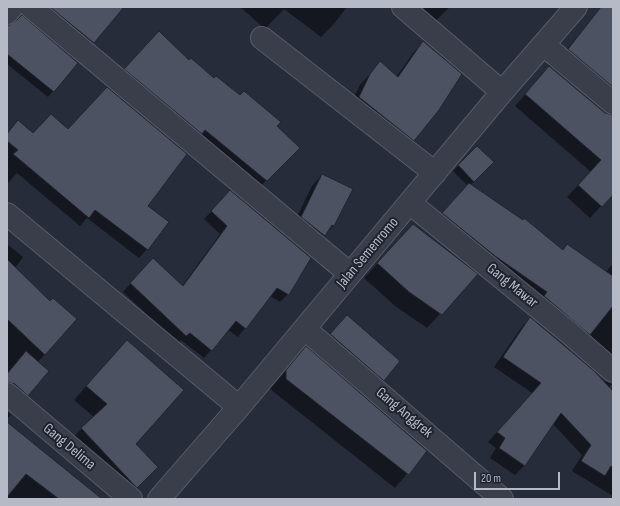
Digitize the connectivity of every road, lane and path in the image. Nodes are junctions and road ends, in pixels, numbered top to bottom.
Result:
1 (12, 7) edge
2 (31, 7) edge
3 (402, 7) edge
4 (576, 7) edge
5 (7, 13) edge
6 (262, 38) dead end
7 (544, 45) junction
8 (502, 92) junction
9 (613, 103) edge
10 (435, 173) junction
11 (410, 203) junction
12 (7, 214) edge
13 (350, 274) junction
14 (305, 329) junction
15 (613, 371) edge
16 (7, 394) edge
17 (239, 407) junction
18 (131, 499) edge
19 (159, 499) edge
20 (502, 499) edge

1 - 5 street
2 - 13 street
3 - 8 street
4 - 7 street, Jalan Semenromo
6 - 10 street
7 - 8 street, Jalan Semenromo
7 - 9 street
8 - 10 street, Jalan Semenromo
10 - 11 street, Jalan Semenromo
11 - 13 street, Jalan Semenromo
11 - 15 street, Gang Mawar
12 - 17 street
13 - 14 street, Jalan Semenromo
14 - 17 street, Jalan Semenromo
14 - 20 street, Gang Anggrek
16 - 18 street, Gang Delima
17 - 19 street, Jalan Semenromo

